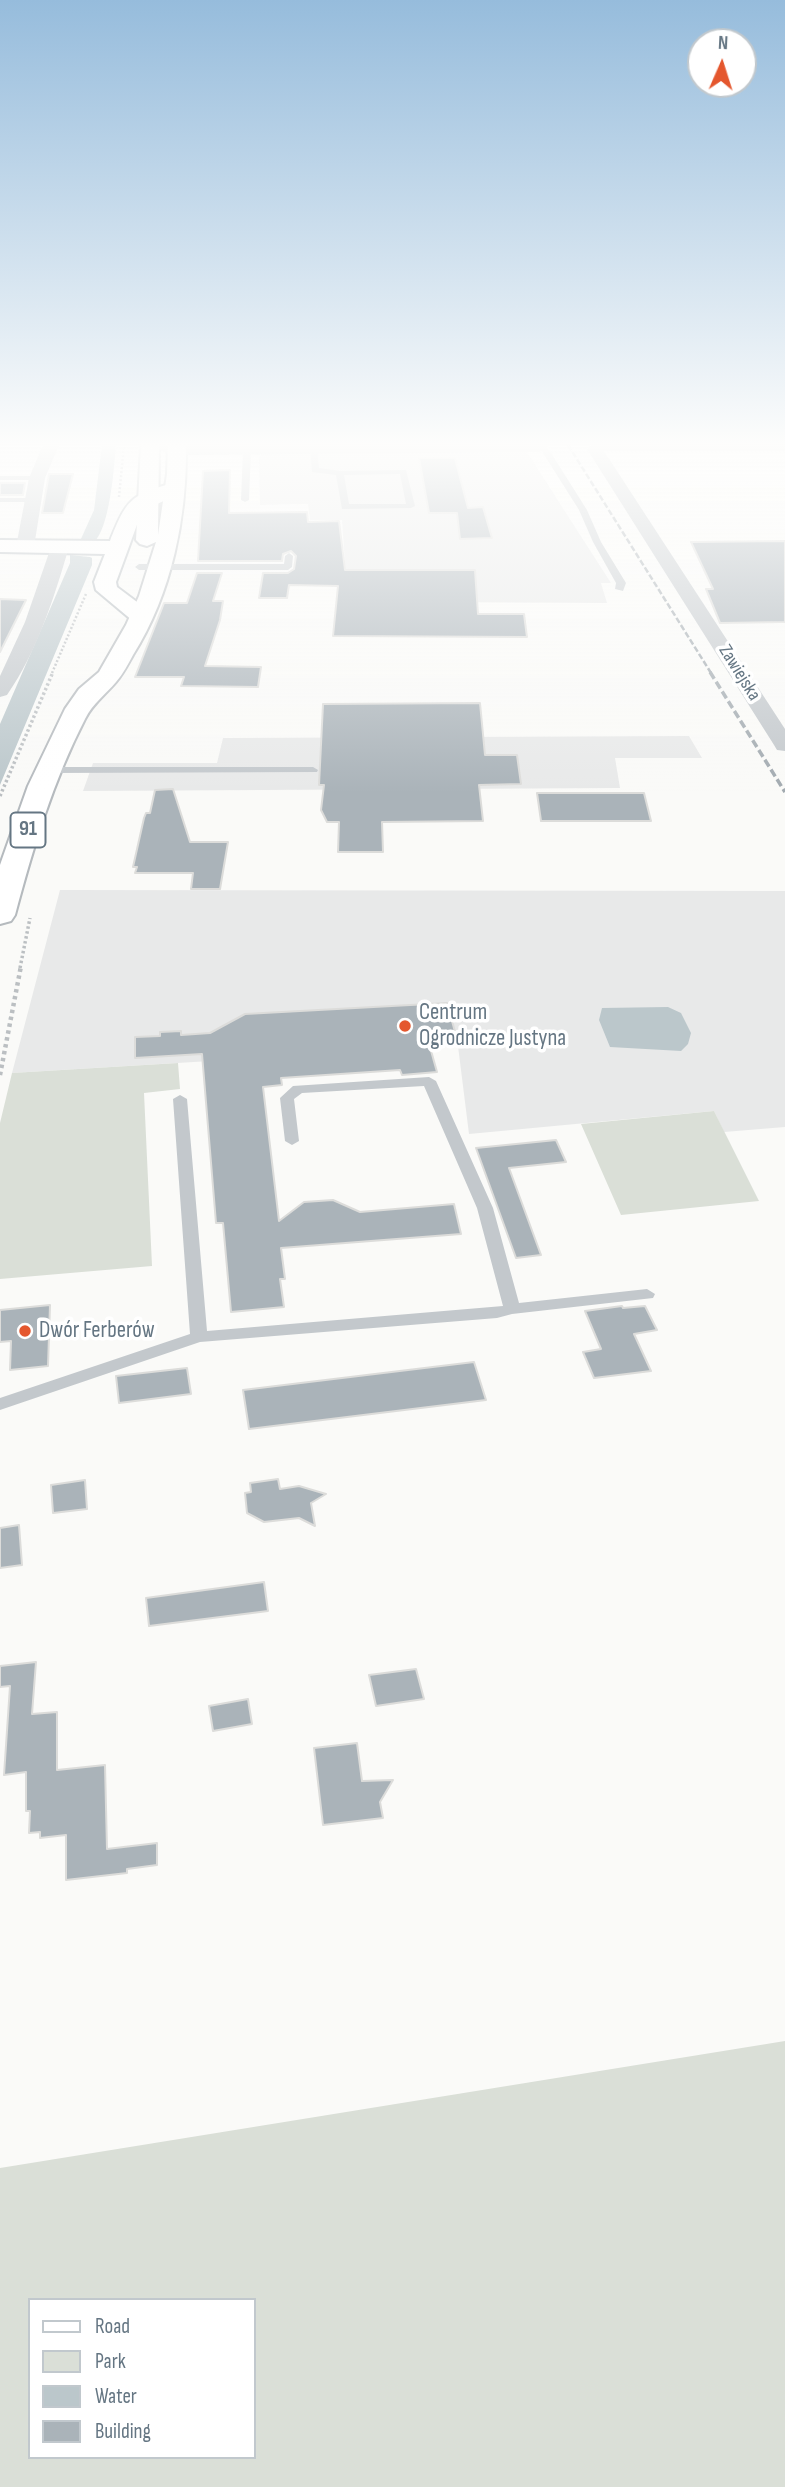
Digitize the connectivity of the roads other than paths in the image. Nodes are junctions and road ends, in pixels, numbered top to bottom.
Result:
1 (56, 561) edge
2 (114, 561) edge
3 (149, 561) edge
4 (153, 561) edge
5 (289, 561) edge
6 (608, 561) edge
7 (667, 561) edge
8 (149, 568) junction
9 (620, 589) dead end
10 (132, 609) junction
11 (110, 625) dead end
12 (92, 659) dead end
13 (0, 691) edge
14 (86, 696) junction
15 (785, 745) edge
16 (50, 770) junction
17 (313, 770) dead end
18 (0, 915) edge
19 (180, 1099) dead end
20 (292, 1141) dead end
21 (648, 1294) dead end
22 (512, 1308) junction
23 (199, 1337) junction
24 (0, 1404) edge

1 - 13 street
2 - 10 main road
3 - 8 main road, 91
4 - 8 main road, 91
5 - 8 lane
6 - 9 lane
7 - 15 street, Zawiejska
8 - 10 main road, 91
10 - 11 main road, 91
10 - 14 main road, 91
12 - 14 main road, 91
14 - 16 main road, 91
16 - 17 lane
16 - 18 main road, 91
19 - 23 lane
20 - 22 lane
21 - 22 lane
22 - 23 lane
23 - 24 lane

